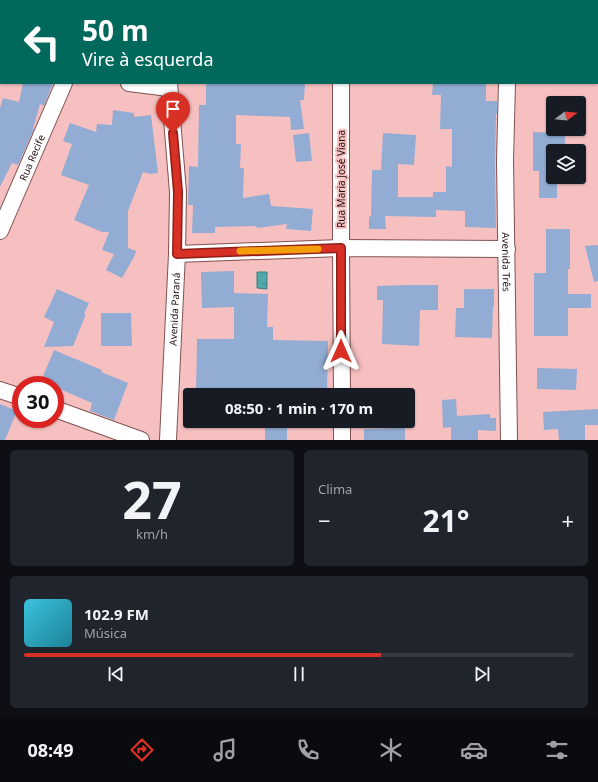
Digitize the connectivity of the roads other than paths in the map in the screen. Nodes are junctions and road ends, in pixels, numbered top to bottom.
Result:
1 (64, 84) edge
2 (142, 84) edge
3 (341, 84) edge
4 (507, 84) edge
5 (169, 86) edge
6 (0, 231) edge
7 (341, 248) junction
8 (507, 249) junction
9 (177, 254) junction
10 (342, 388) edge
11 (0, 390) edge
12 (12, 394) edge
13 (64, 412) edge
14 (342, 428) edge
15 (141, 440) edge
16 (168, 440) edge
17 (342, 440) edge
18 (509, 440) edge

1 - 6 street, Rua Recife
2 - 5 street
3 - 7 street, Rua Maria José Viana
4 - 8 street, Avenida Três
5 - 9 street, Avenida Paraná
7 - 8 street
7 - 9 street
7 - 10 street, Rua Maria José Viana
8 - 18 street, Avenida Três
9 - 16 street, Avenida Paraná
11 - 12 street
13 - 15 street
14 - 17 street

